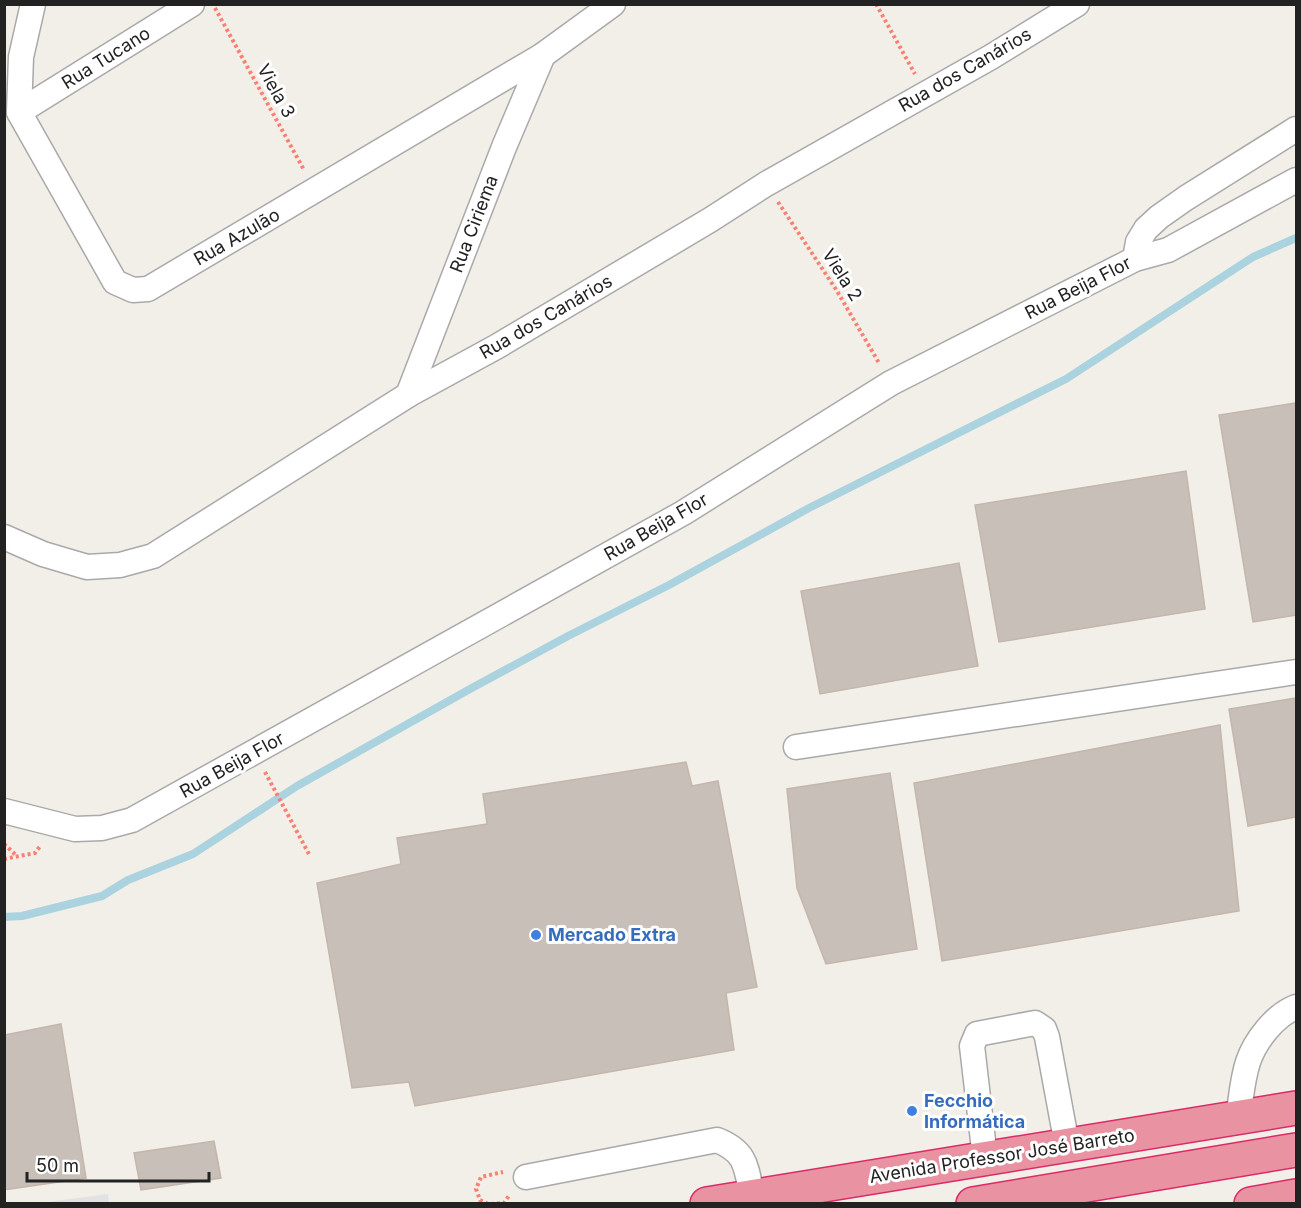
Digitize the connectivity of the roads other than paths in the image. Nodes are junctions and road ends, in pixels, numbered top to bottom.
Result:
1 (33, 4) edge
2 (192, 4) edge
3 (613, 4) edge
4 (1077, 4) edge
5 (543, 55) junction
6 (19, 112) junction
7 (1296, 129) edge
8 (1296, 180) edge
9 (1135, 259) junction
10 (408, 395) junction
11 (4, 537) edge
12 (1296, 672) edge
13 (795, 747) dead end
14 (4, 811) edge
15 (1296, 1007) edge
16 (1296, 1108) edge
17 (1238, 1118) junction
18 (1067, 1145) junction
19 (1296, 1150) edge
20 (985, 1158) junction
21 (516, 1187) road end
22 (752, 1196) junction
23 (1296, 1196) edge
24 (707, 1203) edge
25 (974, 1203) edge
26 (1251, 1203) edge

1 - 6 street
2 - 6 street, Rua Tucano
3 - 5 street, Rua Azulão
4 - 10 street, Rua dos Canários
5 - 6 street, Rua Azulão
5 - 10 street, Rua Ciriema
7 - 9 street
8 - 9 street, Rua Beija Flor
9 - 14 street, Rua Beija Flor
10 - 11 street, Rua dos Canários
12 - 13 street
15 - 17 street
16 - 17 highway, Avenida Professor José Barreto
17 - 18 highway, Avenida Professor José Barreto
18 - 20 highway, Avenida Professor José Barreto
18 - 20 street
19 - 25 highway
20 - 22 highway, Avenida Professor José Barreto
21 - 22 street
22 - 24 highway, Avenida Professor José Barreto
23 - 26 highway

